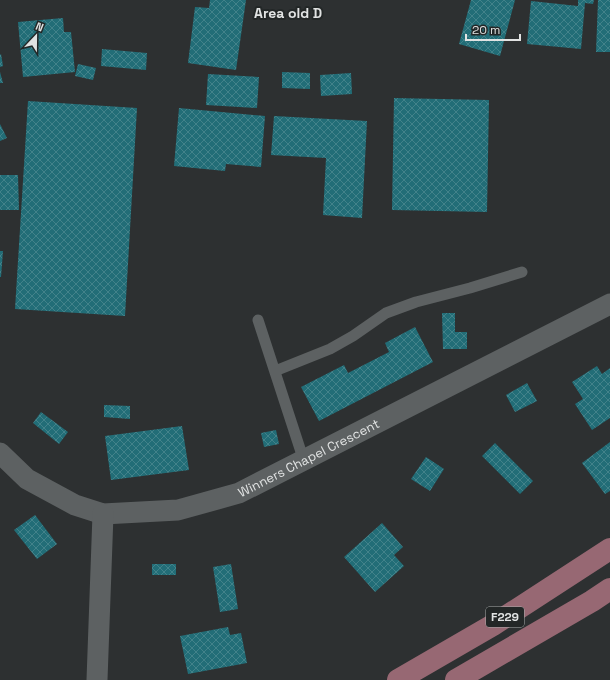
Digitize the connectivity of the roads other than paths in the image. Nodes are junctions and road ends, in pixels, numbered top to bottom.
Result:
1 (522, 272) dead end
2 (609, 305) edge
3 (258, 320) dead end
4 (275, 372) junction
5 (0, 453) edge
6 (304, 461) junction
7 (103, 514) junction
8 (610, 549) edge
9 (610, 589) edge
10 (434, 659) junction
11 (97, 680) edge
12 (398, 680) edge
13 (450, 680) edge
14 (456, 680) edge

1 - 4 lane
2 - 6 street, Winners Chapel Crescent
3 - 4 lane
4 - 6 lane
5 - 7 street, Winners Chapel Crescent
6 - 7 street, Winners Chapel Crescent
7 - 11 street
8 - 10 main road, F229
9 - 14 main road, F229
10 - 12 main road, F229
10 - 13 main road

